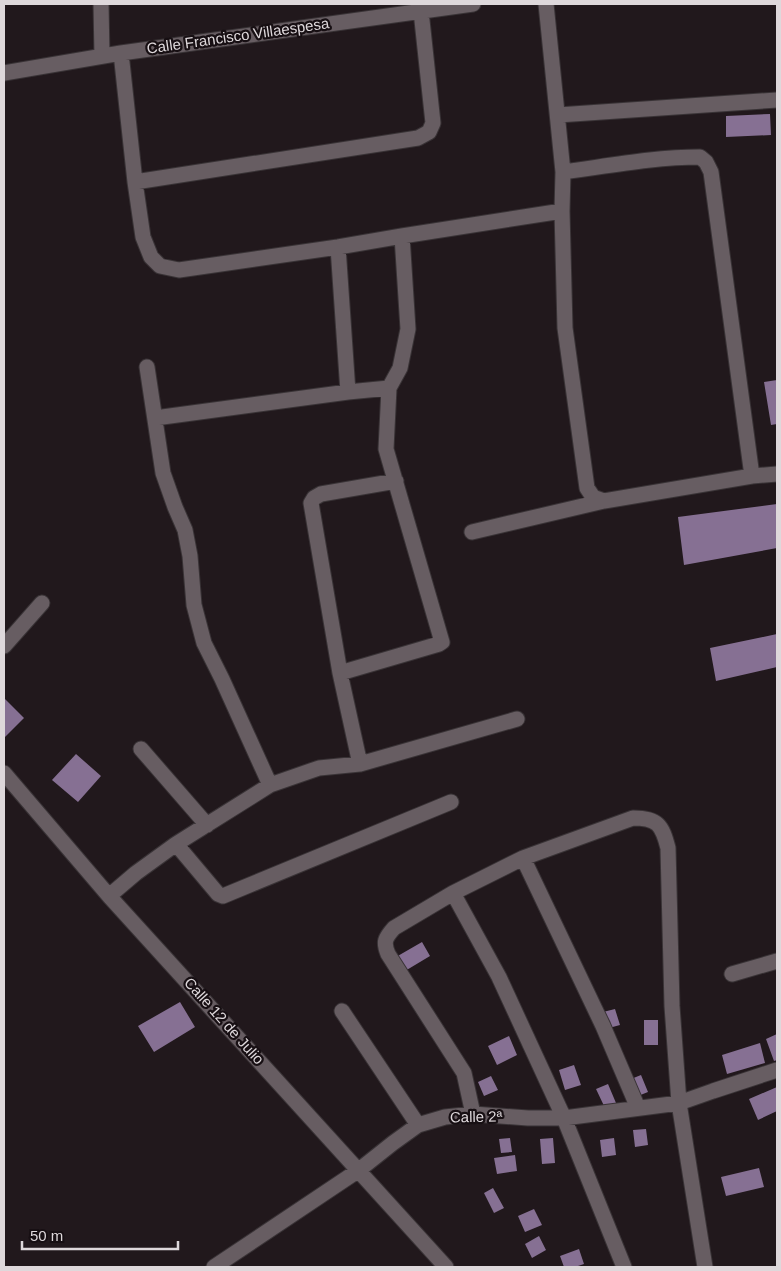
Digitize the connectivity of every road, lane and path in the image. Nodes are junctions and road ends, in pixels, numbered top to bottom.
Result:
1 (101, 4) edge
2 (473, 4) edge
3 (546, 4) edge
4 (421, 11) junction
5 (121, 53) junction
6 (102, 56) junction
7 (4, 73) edge
8 (777, 100) edge
9 (558, 115) junction
10 (563, 172) junction
11 (134, 182) junction
12 (562, 211) junction
13 (402, 236) junction
14 (338, 247) junction
15 (147, 367) dead end
16 (389, 388) junction
17 (348, 392) junction
18 (155, 418) junction
19 (777, 474) edge
20 (752, 476) junction
21 (396, 481) junction
22 (604, 501) junction
23 (472, 532) dead end
24 (42, 603) dead end
25 (4, 646) edge
26 (340, 673) junction
27 (517, 719) dead end
28 (140, 750) dead end
29 (360, 764) junction
30 (4, 773) edge
31 (270, 785) junction
32 (451, 802) dead end
33 (208, 825) junction
34 (176, 844) junction
35 (523, 858) junction
36 (453, 893) junction
37 (109, 896) junction
38 (777, 961) edge
39 (732, 974) dead end
40 (342, 1011) dead end
41 (777, 1070) edge
42 (679, 1103) junction
43 (638, 1108) junction
44 (472, 1114) junction
45 (564, 1118) junction
46 (418, 1125) junction
47 (359, 1170) junction
48 (214, 1267) edge
49 (446, 1267) edge
50 (624, 1267) edge
51 (705, 1267) edge

1 - 6 street
2 - 4 street, Calle Francisco Villaespesa
3 - 9 street
4 - 5 street, Calle Francisco Villaespesa
4 - 11 street
5 - 6 street, Calle Francisco Villaespesa
5 - 11 street
6 - 7 street, Calle Francisco Villaespesa
8 - 9 street
9 - 10 street
10 - 12 street
10 - 20 street
11 - 14 street
12 - 13 street
12 - 22 street
13 - 14 street
13 - 16 street
14 - 17 street
15 - 18 street
16 - 17 street
16 - 21 street
17 - 18 street
18 - 31 street
19 - 20 street
20 - 22 street
21 - 26 street
21 - 26 street
22 - 23 street
24 - 25 street
26 - 29 street
27 - 29 street
28 - 33 street
29 - 31 street
30 - 37 street, Calle 12 de Julio
31 - 33 street
32 - 34 street
33 - 34 street
34 - 37 street
35 - 36 street
35 - 42 street
35 - 43 street
36 - 44 street
36 - 45 street
37 - 47 street, Calle 12 de Julio
38 - 39 street
40 - 46 street
41 - 42 street, Calle 2ª
42 - 43 street, Calle 2ª
42 - 51 street
43 - 45 street, Calle 2ª
44 - 45 street, Calle 2ª
44 - 46 street, Calle 2ª
45 - 50 street
46 - 47 street, Calle 2ª
47 - 48 street, Calle 2ª
47 - 49 street, Calle 12 de Julio

